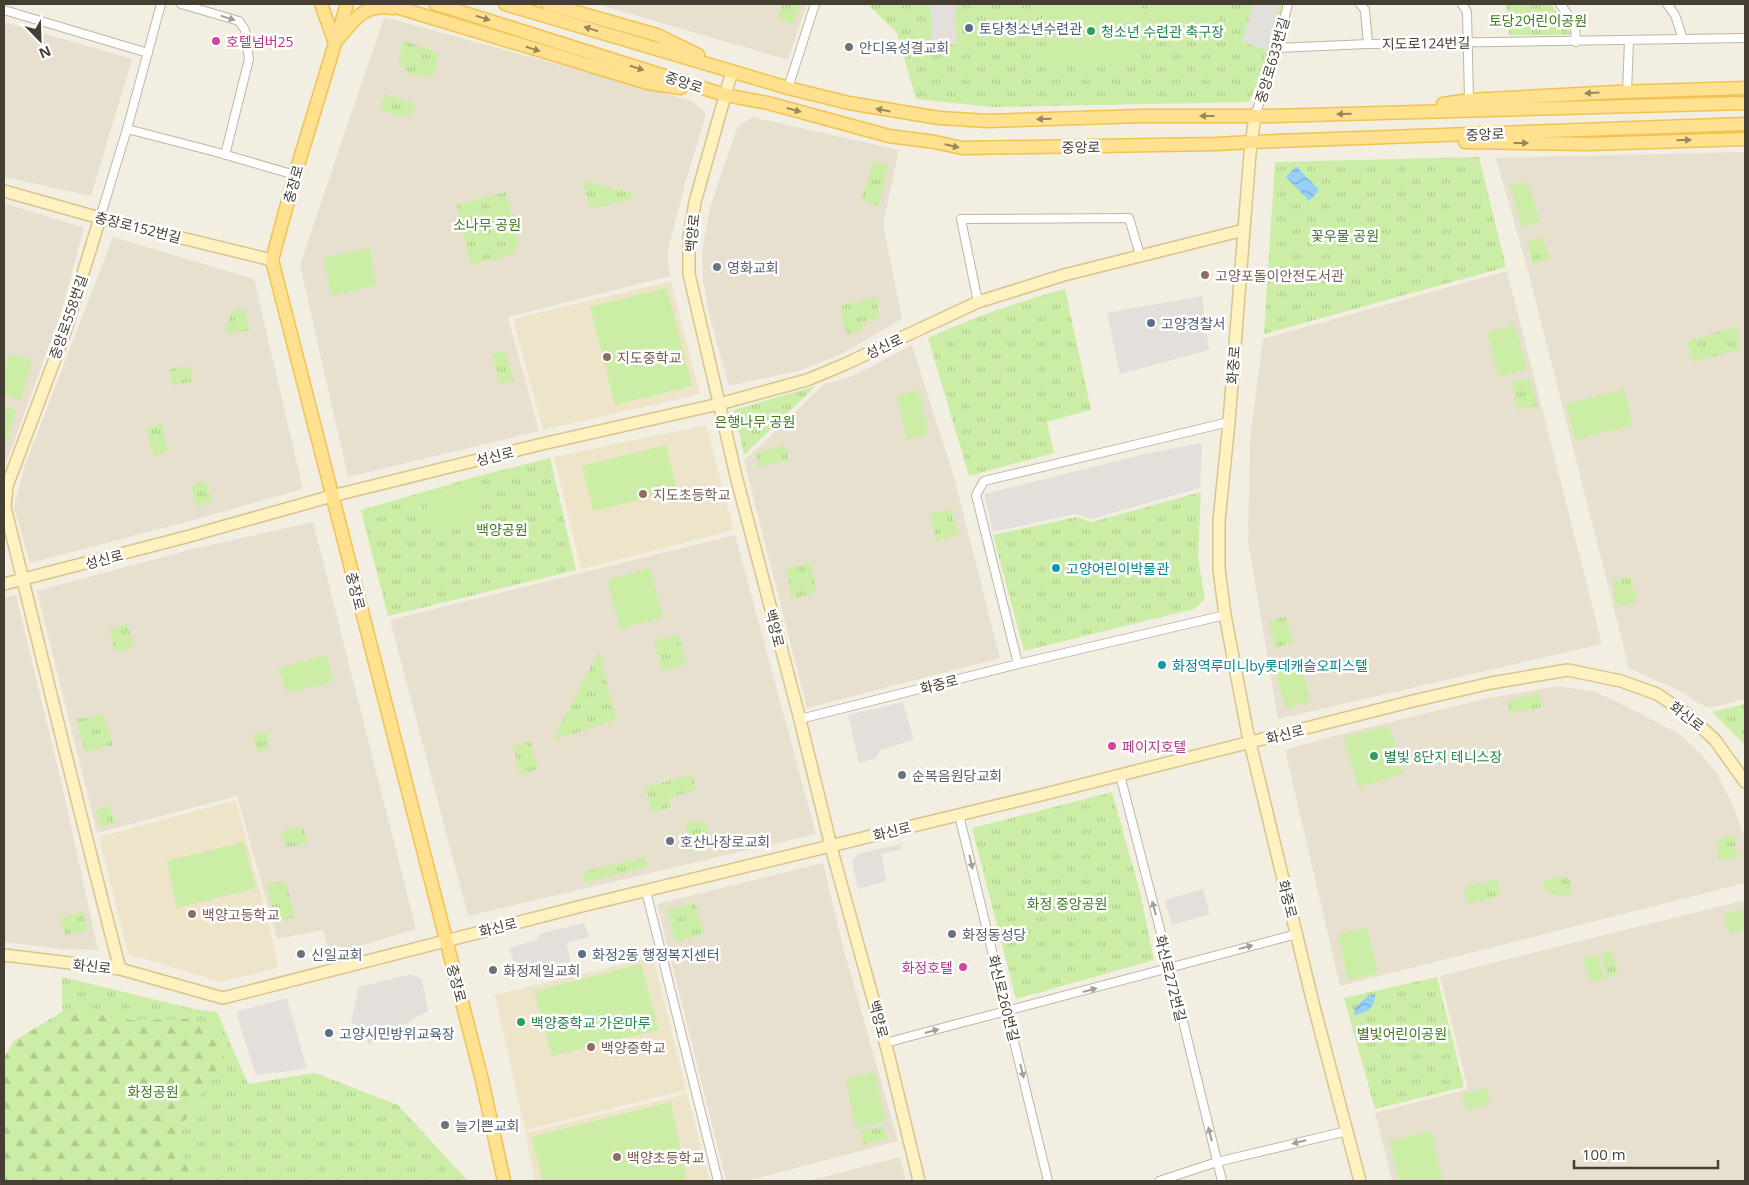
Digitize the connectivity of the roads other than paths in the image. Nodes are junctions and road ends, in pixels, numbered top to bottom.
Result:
1 (161, 4) edge
2 (181, 4) edge
3 (321, 4) edge
4 (347, 4) edge
5 (436, 4) edge
6 (505, 4) edge
7 (548, 4) edge
8 (815, 4) edge
9 (1288, 4) edge
10 (1360, 4) edge
11 (1462, 4) edge
12 (1560, 4) edge
13 (1667, 4) edge
14 (396, 7) edge
15 (4, 10) edge
16 (1745, 38) edge
17 (1683, 40) junction
18 (1629, 41) junction
19 (1468, 42) junction
20 (1576, 42) junction
21 (335, 43) junction
22 (1368, 44) junction
23 (1277, 48) junction
24 (148, 53) junction
25 (732, 71) junction
26 (788, 88) junction
27 (1745, 88) edge
28 (1628, 92) junction
29 (725, 96) junction
30 (1469, 100) junction
31 (1745, 103) edge
32 (1393, 112) junction
33 (1256, 116) junction
34 (1745, 124) edge
35 (127, 129) junction
36 (1368, 138) junction
37 (1745, 139) edge
38 (1252, 142) junction
39 (225, 154) junction
40 (295, 175) junction
41 (4, 191) edge
42 (100, 218) junction
43 (1244, 230) junction
44 (1140, 255) junction
45 (272, 260) junction
46 (978, 302) junction
47 (718, 404) junction
48 (1229, 422) junction
49 (332, 496) junction
50 (23, 580) junction
51 (4, 584) edge
52 (1225, 615) junction
53 (1018, 664) junction
54 (800, 719) junction
55 (1250, 742) junction
56 (1120, 775) junction
57 (1745, 782) edge
58 (959, 815) junction
59 (831, 846) junction
60 (646, 891) junction
61 (1297, 934) junction
62 (446, 941) junction
63 (4, 955) edge
64 (1170, 968) junction
65 (120, 969) junction
66 (1007, 1011) junction
67 (885, 1043) junction
68 (1347, 1130) junction
69 (1217, 1162) junction
70 (504, 1181) edge
71 (718, 1181) edge
72 (919, 1181) edge
73 (1048, 1181) edge
74 (1159, 1181) edge
75 (1222, 1181) edge
76 (1360, 1181) edge

1 - 24 street, 중앙로558번길
2 -> 39 street
3 - 21 main road
4 - 21 main road, 충장로
5 -> 29 main road, 중앙로
25 -> 6 main road, 중앙로
7 - 25 main road
8 - 26 street
9 - 23 street, 중앙로633번길
10 - 22 street
11 - 19 street
12 - 20 street
13 - 17 street
14 - 21 main road
14 -> 29 main road
15 - 24 street
16 - 17 street, 지도로124번길
17 - 18 street, 지도로124번길
18 - 20 street, 지도로124번길
18 - 28 street
19 - 20 street, 지도로124번길
19 - 22 street, 지도로124번길
19 - 30 street
21 - 40 main road, 충장로
22 - 23 street, 지도로124번길
23 - 33 street, 중앙로633번길
24 - 35 street, 중앙로558번길
25 - 26 main road, 중앙로
25 - 29 street, 백양로
33 -> 26 main road, 중앙로
27 - 28 main road
28 -> 30 main road
29 -> 38 main road, 중앙로
29 - 47 street, 백양로
30 - 32 main road
31 - 32 main road, 중앙로
32 -> 33 main road, 중앙로
33 - 38 street, 화중로
34 - 36 main road, 중앙로
35 - 39 street
35 - 42 street, 중앙로558번길
36 -> 37 main road
36 - 38 main road, 중앙로
38 - 43 street, 화중로
39 - 40 street
40 - 45 main road, 충장로
41 - 42 street, 충장로152번길
42 - 45 street, 충장로152번길
42 - 50 street, 중앙로558번길
43 - 44 street, 성신로
43 - 48 street, 화중로
44 - 46 street, 성신로
44 - 46 street
45 - 49 main road, 충장로
46 - 47 street, 성신로
47 - 49 street, 성신로
47 - 54 street, 백양로
48 - 52 street, 화중로
48 - 53 street
49 - 50 street, 성신로
49 - 62 main road, 충장로
50 - 51 street, 성신로
50 - 65 street, 중앙로558번길
52 - 53 street, 화중로
52 - 55 street, 화중로
53 - 54 street, 화중로
54 - 59 street, 백양로
55 - 56 street, 화신로
55 - 57 street, 화신로
55 - 61 street, 화중로
56 - 58 street, 화신로
64 -> 56 street, 화신로272번길
58 - 59 street, 화신로
58 -> 66 street, 화신로260번길
59 - 60 street, 화신로
59 - 67 street, 백양로
60 - 62 street, 화신로
60 - 71 street
64 -> 61 street
61 - 68 street, 화중로
62 - 65 street, 화신로
62 - 70 main road, 충장로
63 - 65 street, 화신로
66 -> 64 street
69 -> 64 street, 화신로272번길
67 -> 66 street
66 -> 73 street, 화신로260번길
67 - 72 street, 백양로
68 -> 69 street
68 - 76 street, 화중로
69 - 74 street
69 - 75 street, 화신로272번길

